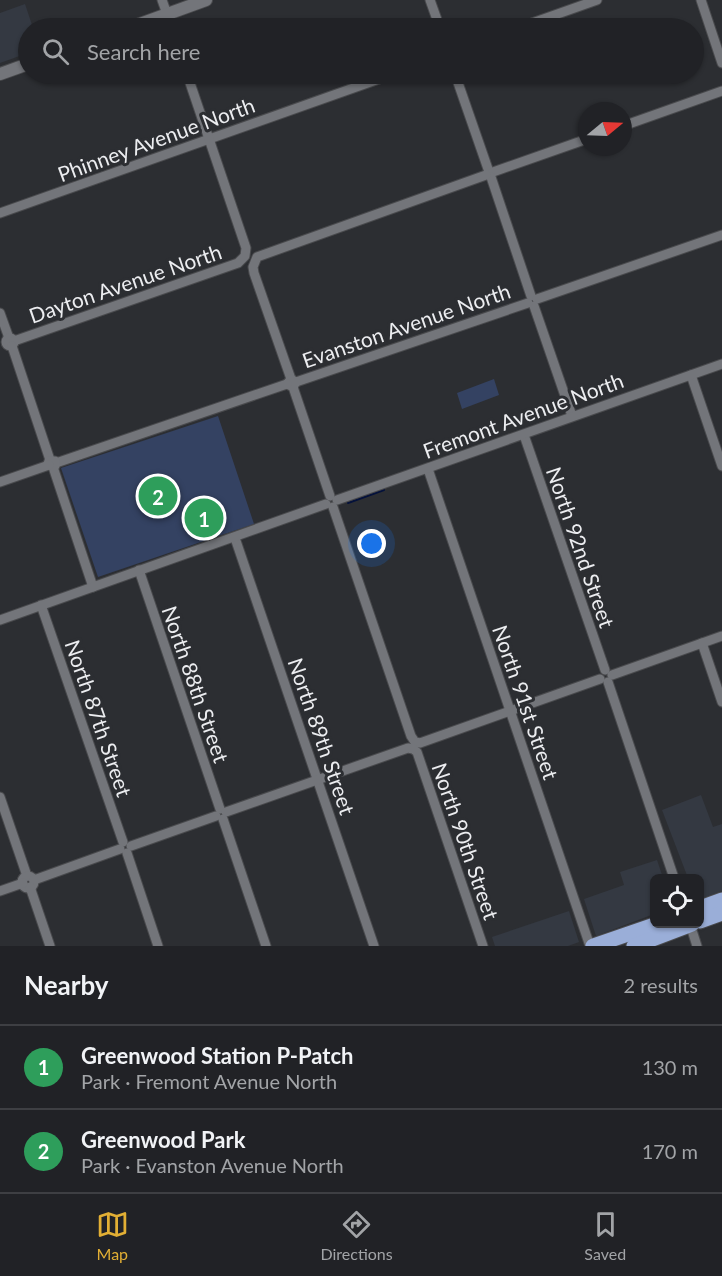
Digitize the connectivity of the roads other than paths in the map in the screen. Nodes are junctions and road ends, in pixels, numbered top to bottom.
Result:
1 (162, 0) edge
2 (206, 0) edge
3 (430, 0) edge
4 (597, 0) edge
5 (701, 0) edge
6 (167, 14) junction
7 (156, 18) edge
8 (168, 18) edge
9 (436, 18) edge
10 (546, 18) edge
11 (722, 63) edge
12 (18, 68) edge
13 (0, 74) edge
14 (191, 84) edge
15 (364, 84) edge
16 (459, 84) edge
17 (722, 91) edge
18 (632, 123) edge
19 (210, 138) junction
20 (578, 142) edge
21 (490, 173) junction
22 (0, 213) edge
23 (722, 235) edge
24 (255, 261) joint
25 (533, 301) junction
26 (0, 313) edge
27 (8, 343) edge
28 (722, 364) edge
29 (691, 375) junction
30 (292, 383) junction
31 (572, 417) junction
32 (524, 435) junction
33 (52, 464) junction
34 (722, 466) edge
35 (428, 469) junction
36 (0, 482) edge
37 (332, 502) junction
38 (235, 538) junction
39 (139, 570) junction
40 (93, 587) junction
41 (41, 605) junction
42 (0, 620) edge
43 (722, 636) edge
44 (702, 643) junction
45 (606, 676) junction
46 (722, 702) edge
47 (510, 711) junction
48 (414, 745) junction
49 (319, 781) junction
50 (0, 796) edge
51 (221, 814) junction
52 (125, 847) junction
53 (672, 874) edge
54 (28, 881) junction
55 (0, 891) edge
56 (722, 900) edge
57 (704, 906) edge
58 (722, 913) edge
59 (704, 919) edge
60 (650, 926) edge
61 (650, 927) edge
62 (681, 928) edge
63 (695, 928) edge
64 (50, 946) edge
65 (158, 946) edge
66 (266, 946) edge
67 (374, 946) edge
68 (483, 946) edge
69 (592, 946) edge
70 (619, 946) edge
71 (634, 946) edge
72 (697, 946) edge

1 - 6 street
2 - 6 main road
3 - 9 street
4 - 10 street
5 - 11 street
6 - 7 main road
6 - 8 street
12 - 13 main road
14 - 19 street
15 - 19 street, Phinney Avenue North
16 - 21 street
17 - 18 street
19 - 22 street, Phinney Avenue North
19 - 27 street, Dayton Avenue North
20 - 21 street, Dayton Avenue North
21 - 24 street, Dayton Avenue North
21 - 25 street
23 - 25 street, Evanston Avenue North
24 - 30 street, North 90th Street
25 - 30 street, Evanston Avenue North
25 - 31 street
26 - 27 street
27 - 33 street
28 - 29 street, Fremont Avenue North
29 - 31 street, Fremont Avenue North
29 - 34 street
30 - 33 street, Evanston Avenue North
30 - 37 street, North 90th Street
31 - 32 street, Fremont Avenue North
32 - 35 street, Fremont Avenue North
32 - 45 street, North 92nd Street
33 - 36 street, Evanston Avenue North
33 - 40 street
35 - 37 street, Fremont Avenue North
35 - 47 street, North 91st Street
37 - 38 street, Fremont Avenue North
37 - 48 street, North 90th Street
38 - 39 street, Fremont Avenue North
38 - 49 street, North 89th Street
39 - 40 street, Fremont Avenue North
39 - 51 street, North 88th Street
40 - 41 street, Fremont Avenue North
41 - 42 street, Fremont Avenue North
41 - 52 street, North 87th Street
43 - 44 street
44 - 45 street
44 - 46 street
45 - 47 street
45 - 53 street, North 92nd Street
47 - 48 street
47 - 69 street, North 91st Street
48 - 49 street
48 - 68 street, North 90th Street
49 - 51 street
49 - 67 street, North 89th Street
50 - 54 street
51 - 52 street
51 - 66 street, North 88th Street
52 - 54 street
52 - 65 street, North 87th Street
54 - 55 street
54 - 64 street
56 - 57 highway
58 - 59 highway
60 - 69 highway
61 - 70 highway
62 - 71 highway
63 - 72 street

